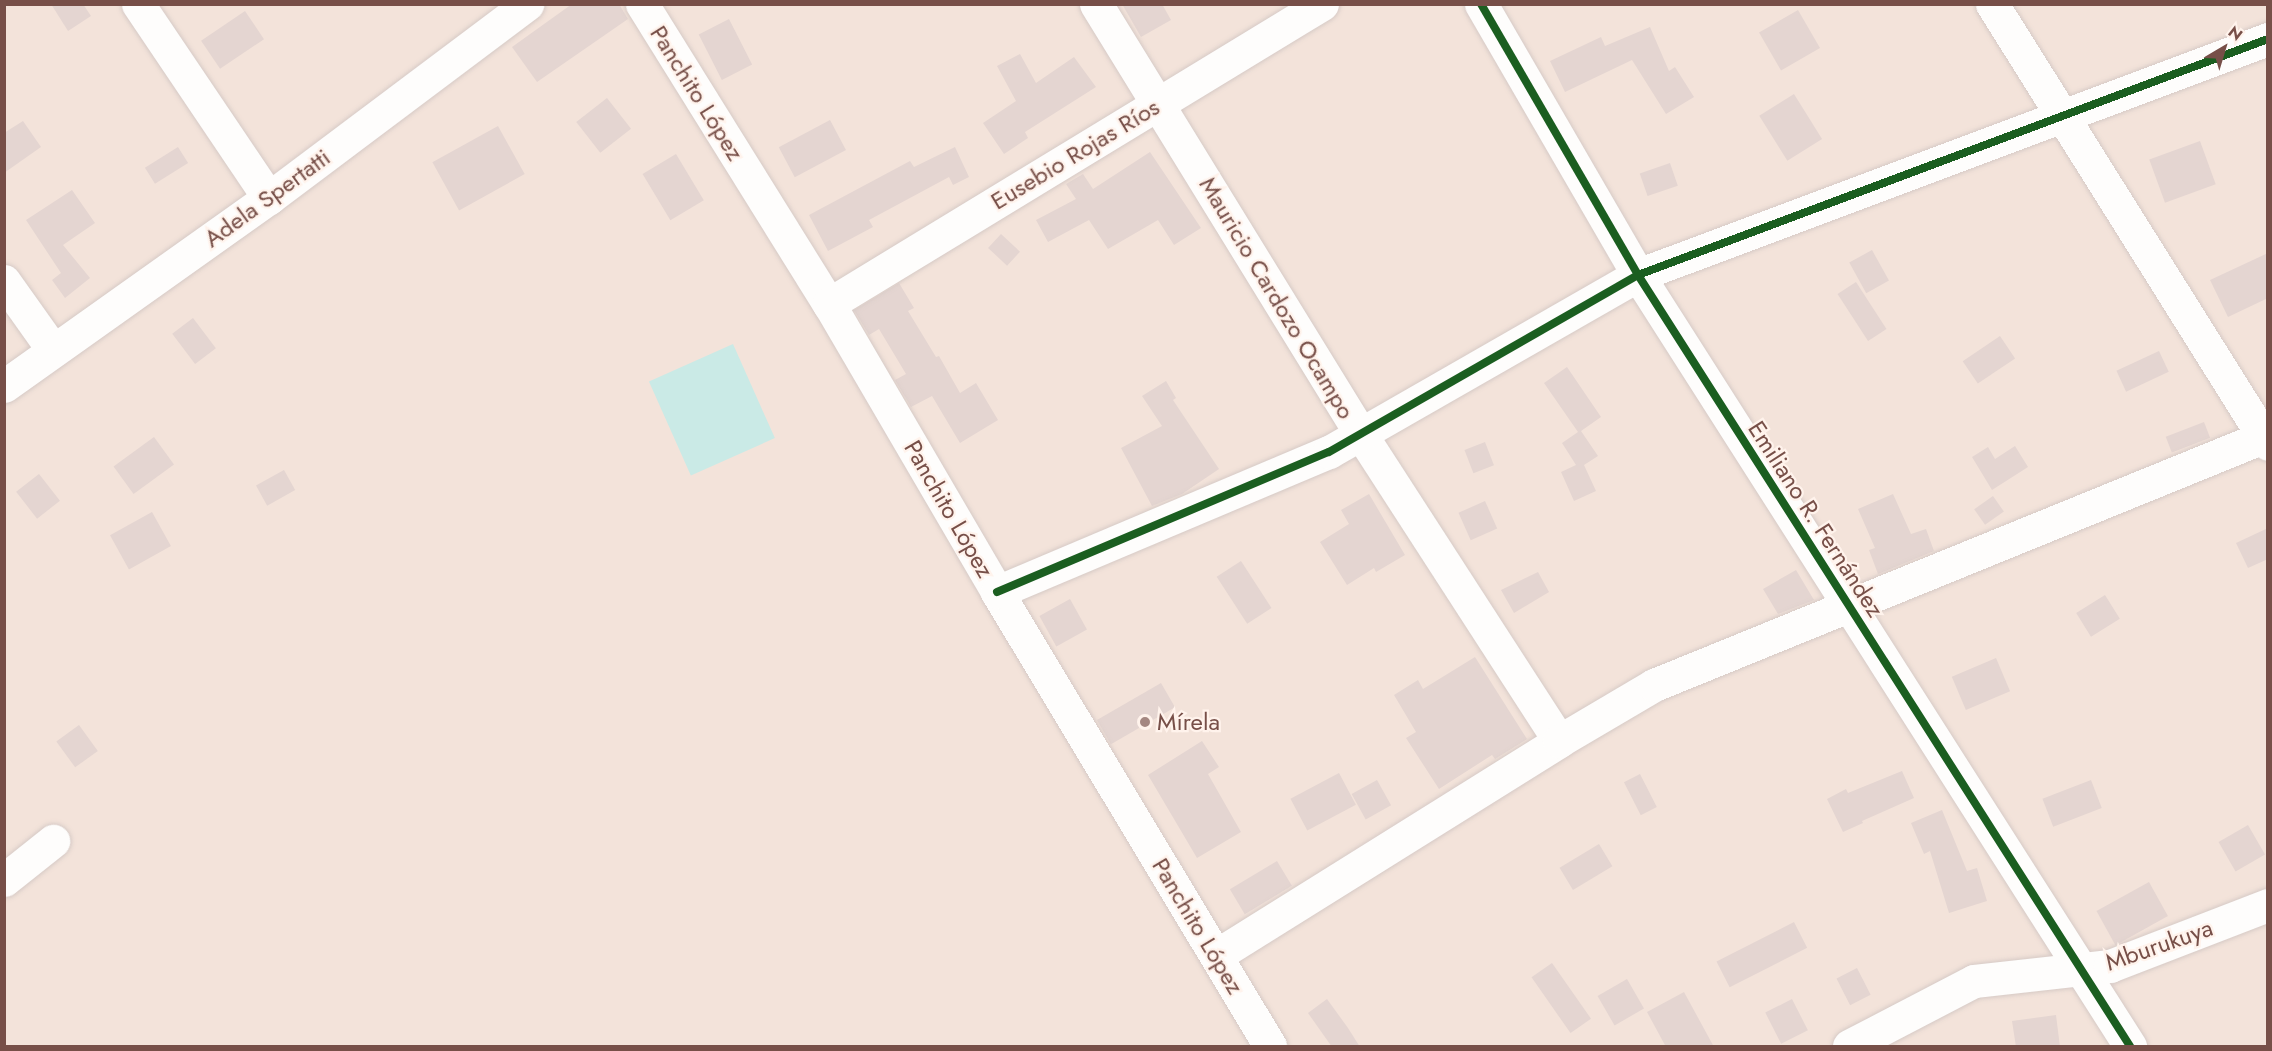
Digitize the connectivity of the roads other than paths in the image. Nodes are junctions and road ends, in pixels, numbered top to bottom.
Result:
1 (138, 4) edge
2 (527, 4) edge
3 (642, 4) edge
4 (1096, 4) edge
5 (1322, 4) edge
6 (1481, 4) edge
7 (1992, 4) edge
8 (2268, 39) edge
9 (1158, 103) junction
10 (2064, 117) junction
11 (269, 198) junction
12 (1638, 275) junction
13 (4, 281) edge
14 (829, 304) junction
15 (53, 350) junction
16 (4, 386) edge
17 (1362, 436) junction
18 (2266, 439) edge
19 (997, 592) junction
20 (1849, 606) junction
21 (1559, 741) junction
22 (53, 841) dead end
23 (4, 880) edge
24 (2268, 905) edge
25 (1217, 955) junction
26 (2082, 968) junction
27 (1270, 1047) edge
28 (1849, 1047) edge
29 (2130, 1047) edge

1 - 11 street
2 - 11 street, Adela Spertatti
3 - 14 street, Panchito López
4 - 9 street, Mauricio Cardozo Ocampo
5 - 9 street, Eusebio Rojas Ríos
6 - 12 street, Emiliano R. Fernández
7 - 10 street
8 - 10 street
9 - 14 street, Eusebio Rojas Ríos
9 - 17 street, Mauricio Cardozo Ocampo
10 - 12 street
10 - 18 street
11 - 15 street, Adela Spertatti
12 - 17 street
12 - 20 street, Emiliano R. Fernández
13 - 15 street
14 - 19 street, Panchito López
15 - 16 street, Adela Spertatti
17 - 19 street
17 - 21 street, Mauricio Cardozo Ocampo
18 - 20 street
19 - 25 street, Panchito López
20 - 21 street
20 - 26 street, Emiliano R. Fernández
21 - 25 street
22 - 23 street
24 - 26 street, Mburukuya
25 - 27 street, Panchito López
26 - 28 street, Mburukuya
26 - 29 street, Emiliano R. Fernández

